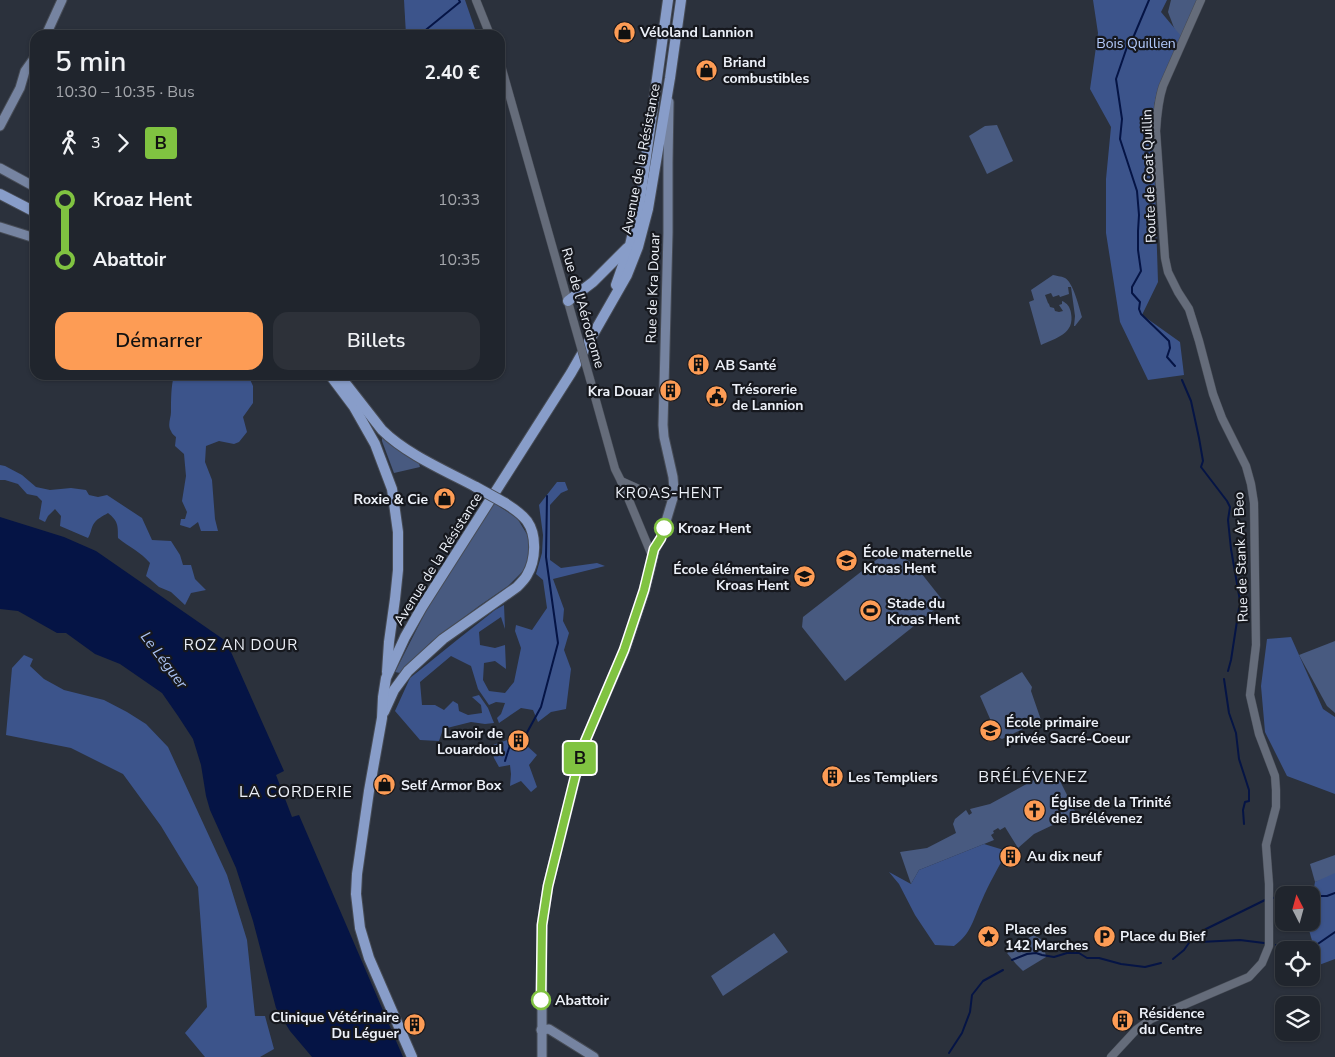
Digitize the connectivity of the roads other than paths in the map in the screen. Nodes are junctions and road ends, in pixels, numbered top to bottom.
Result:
1 (62, 0) edge
2 (476, 0) edge
3 (668, 0) edge
4 (681, 0) edge
5 (1201, 0) edge
6 (48, 30) edge
7 (488, 30) edge
8 (30, 64) edge
9 (670, 78) junction
10 (505, 80) edge
11 (0, 126) edge
12 (0, 168) edge
13 (30, 184) edge
14 (0, 194) edge
15 (0, 200) edge
16 (30, 209) edge
17 (30, 215) edge
18 (0, 227) edge
19 (30, 236) edge
20 (630, 245) junction
21 (568, 301) junction
22 (604, 317) junction
23 (1193, 323) joint
24 (334, 380) edge
25 (343, 380) edge
26 (621, 482) junction
27 (673, 498) junction
28 (653, 558) junction
29 (386, 678) junction
30 (382, 718) junction
31 (541, 1030) junction
32 (412, 1057) edge
33 (542, 1057) edge
34 (594, 1057) edge
35 (1111, 1057) edge

1 - 6 main road
2 - 7 street
3 - 20 main road, Avenue de la Résistance
4 - 9 main road, Avenue de la Résistance
5 - 23 street, Route de Coat Quillin
8 - 11 main road
9 - 22 main road, Avenue de la Résistance
9 - 27 main road, Rue de Kra Douar
10 - 21 street, Rue de l'Aérodrome
12 - 13 main road
14 - 16 main road
15 - 17 main road
18 - 19 main road
20 - 21 main road
20 - 22 main road, Avenue de la Résistance
21 - 26 street, Rue de l'Aérodrome, bridge
22 - 29 main road, Avenue de la Résistance
23 - 35 street, Rue de Stank Ar Beo
24 - 29 main road
25 - 30 main road, bridge
26 - 27 street
26 - 28 street, Rue de l'Aérodrome
27 - 28 main road, Rue de Kra Douar
28 - 31 main road, Rue de Kra Douar
29 - 30 main road, Avenue de la Résistance
30 - 32 main road, Avenue de la Résistance
31 - 33 main road, Rue de Kra Douar
31 - 34 main road

